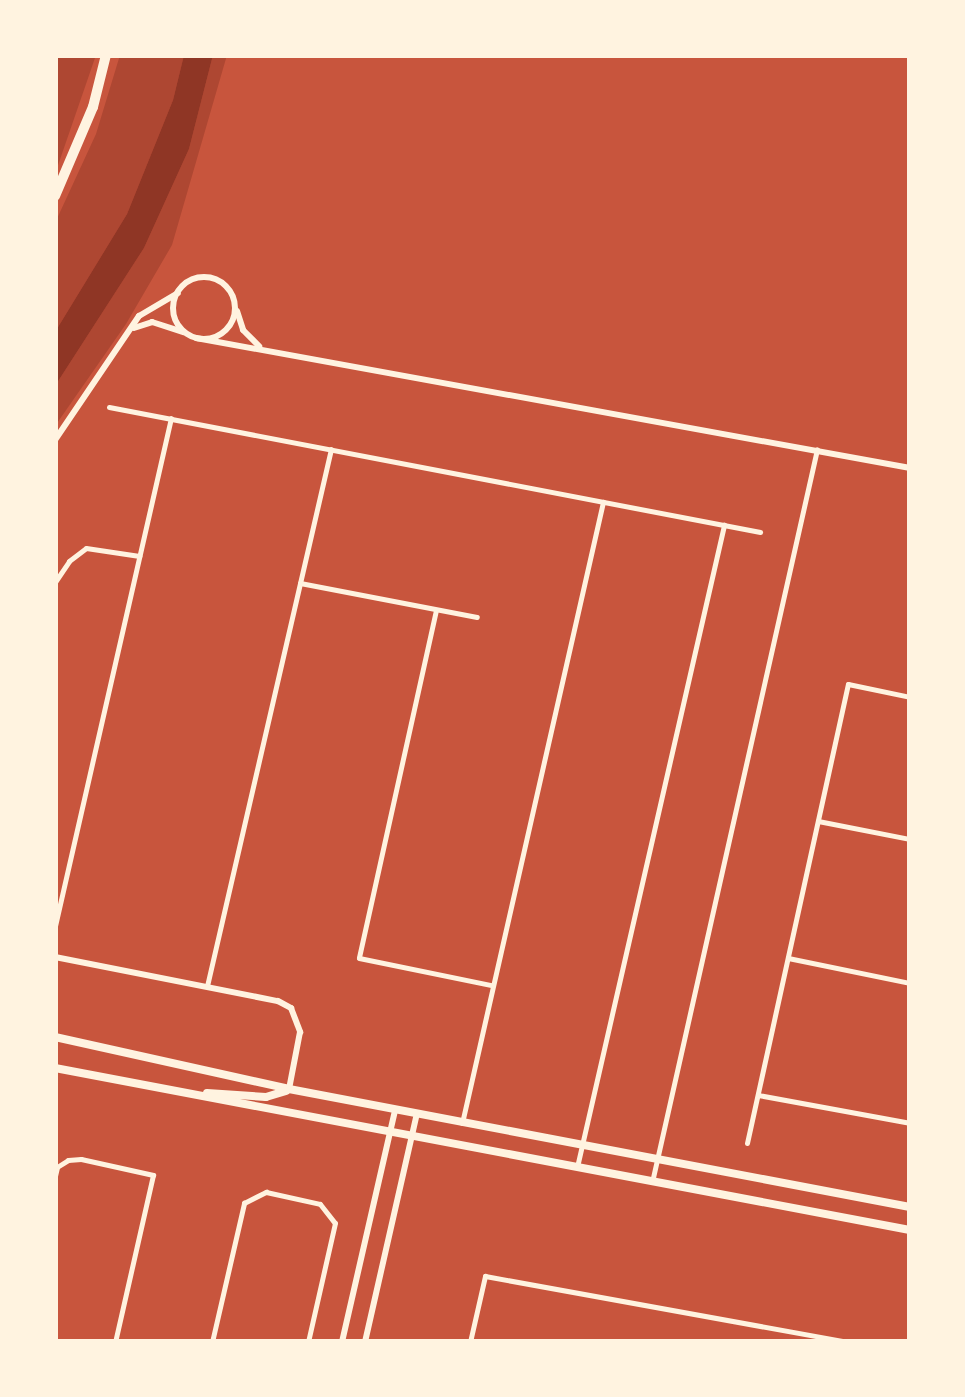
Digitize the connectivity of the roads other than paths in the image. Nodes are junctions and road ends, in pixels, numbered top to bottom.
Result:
1 (106, 55) edge
2 (55, 196) edge
3 (178, 292) junction
4 (235, 307) junction
5 (186, 333) junction
6 (125, 335) junction
7 (196, 338) junction
8 (264, 349) junction
9 (109, 407) dead end
10 (172, 418) junction
11 (55, 440) edge
12 (332, 448) junction
13 (817, 449) junction
14 (910, 468) edge
15 (604, 501) junction
16 (724, 525) junction
17 (760, 532) dead end
18 (139, 556) junction
19 (55, 582) edge
20 (300, 583) junction
21 (436, 610) junction
22 (477, 617) dead end
23 (910, 696) edge
24 (818, 822) junction
25 (910, 840) edge
26 (55, 926) edge
27 (55, 958) edge
28 (788, 958) junction
29 (910, 983) edge
30 (492, 985) junction
31 (207, 986) junction
32 (55, 1037) edge
33 (55, 1068) edge
34 (289, 1090) junction
35 (192, 1094) junction
36 (758, 1095) junction
37 (396, 1110) junction
38 (417, 1114) junction
39 (462, 1123) junction
40 (910, 1123) edge
41 (390, 1132) junction
42 (412, 1136) junction
43 (747, 1144) dead end
44 (582, 1145) junction
45 (657, 1159) junction
46 (576, 1167) junction
47 (55, 1176) edge
48 (652, 1182) junction
49 (910, 1206) edge
50 (910, 1230) edge
51 (799, 1332) junction
52 (115, 1342) edge
53 (212, 1342) edge
54 (308, 1342) edge
55 (342, 1342) edge
56 (364, 1342) edge
57 (470, 1342) edge
58 (797, 1342) edge
59 (849, 1342) edge

1 - 2 highway
3 - 4 street
3 - 5 street
3 - 6 street
4 - 7 street
4 - 8 street
5 - 6 street
5 - 7 street
6 - 11 street
7 - 8 street
8 - 13 street
9 - 10 street
10 - 12 street
10 - 18 street
12 - 15 street
12 - 20 street
13 - 14 street
13 - 45 street
15 - 16 street
15 - 30 street
16 - 17 street
16 - 44 street
18 - 19 street
18 - 26 street
20 - 21 street
20 - 31 street
21 - 22 street
21 - 30 street
23 - 24 street
24 - 25 street
24 - 28 street
27 - 31 street
28 - 29 street
28 - 36 street
30 - 39 street
31 - 34 street
32 - 34 main road
33 - 35 main road
34 - 35 main road
34 - 37 main road
35 - 41 main road
36 - 40 street
36 - 43 street
37 - 38 main road
37 - 41 street
38 - 39 main road
38 - 42 street
39 - 44 main road
41 - 42 main road
41 - 55 street
42 - 46 main road
42 - 56 street
44 - 45 main road
44 - 46 street
45 - 48 street
45 - 49 main road
46 - 48 main road
47 - 52 street
48 - 50 main road
51 - 57 street
51 - 58 street
51 - 59 street
53 - 54 street

